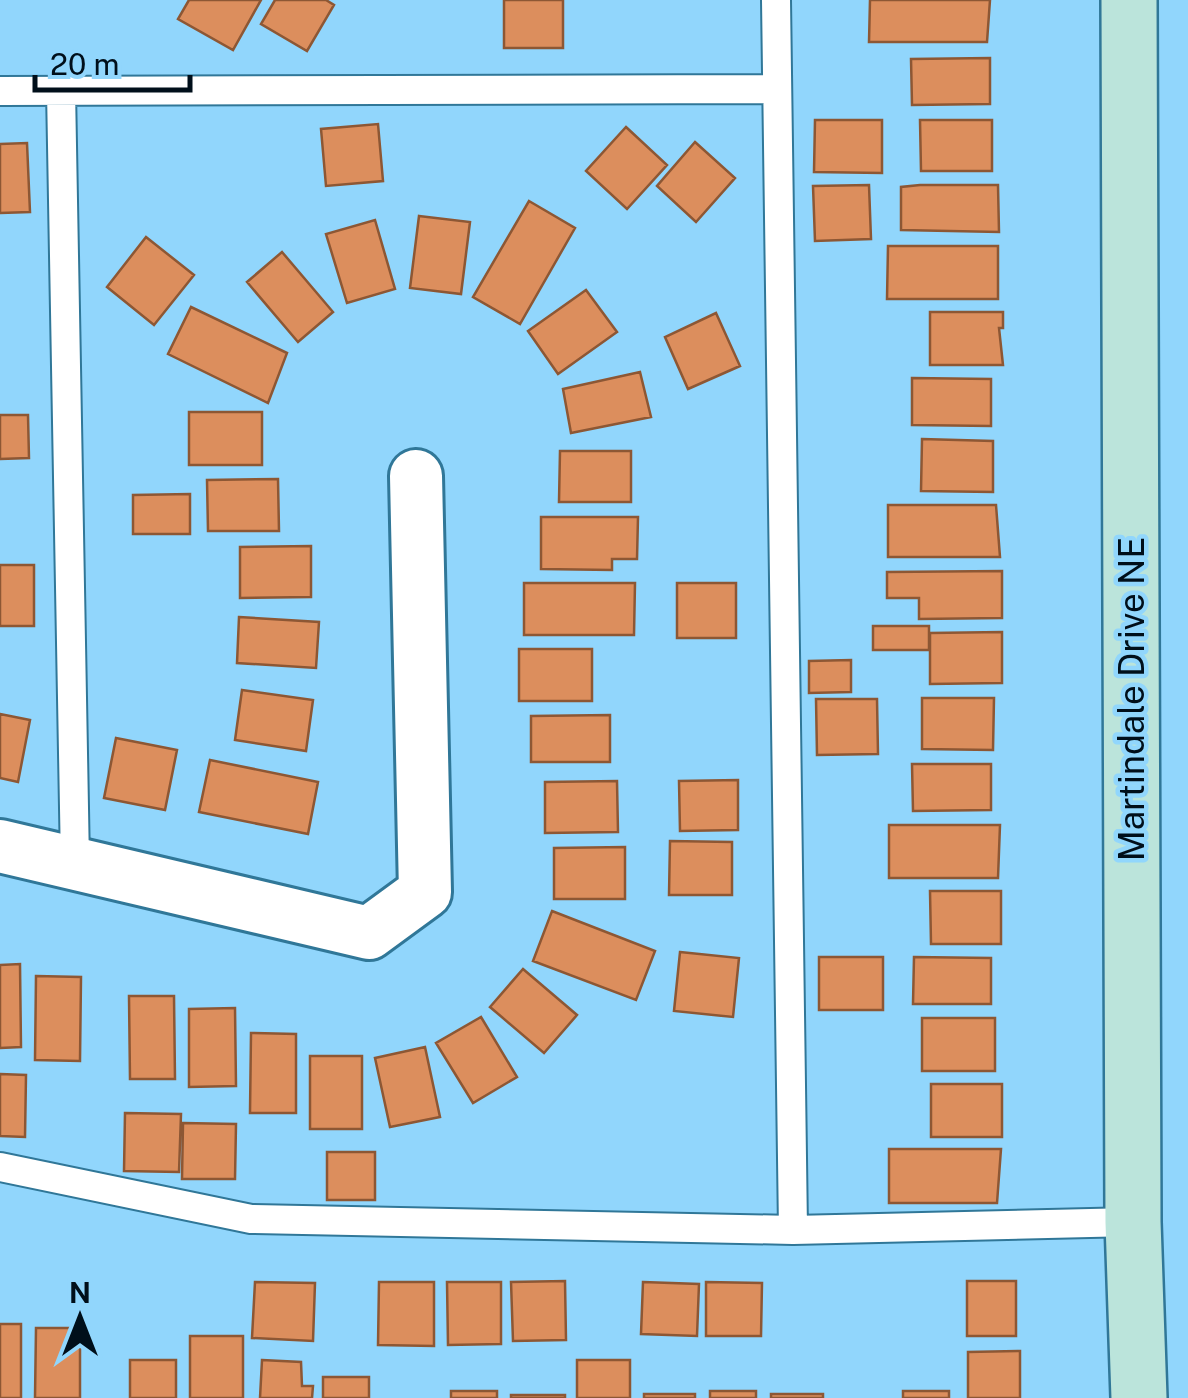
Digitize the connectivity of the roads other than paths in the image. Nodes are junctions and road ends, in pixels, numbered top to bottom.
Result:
1 (776, 0) edge
2 (1128, 0) edge
3 (776, 89) junction
4 (0, 90) edge
5 (61, 90) junction
6 (416, 476) dead end
7 (0, 846) edge
8 (75, 863) junction
9 (0, 1167) edge
10 (1133, 1222) junction
11 (793, 1230) junction
12 (1139, 1398) edge

1 - 3 lane
2 - 10 street, Martindale Drive NE
3 - 5 lane
3 - 11 lane
4 - 5 lane
5 - 8 lane
6 - 8 street
7 - 8 street
9 - 11 lane
10 - 11 lane
10 - 12 street, Martindale Drive NE

